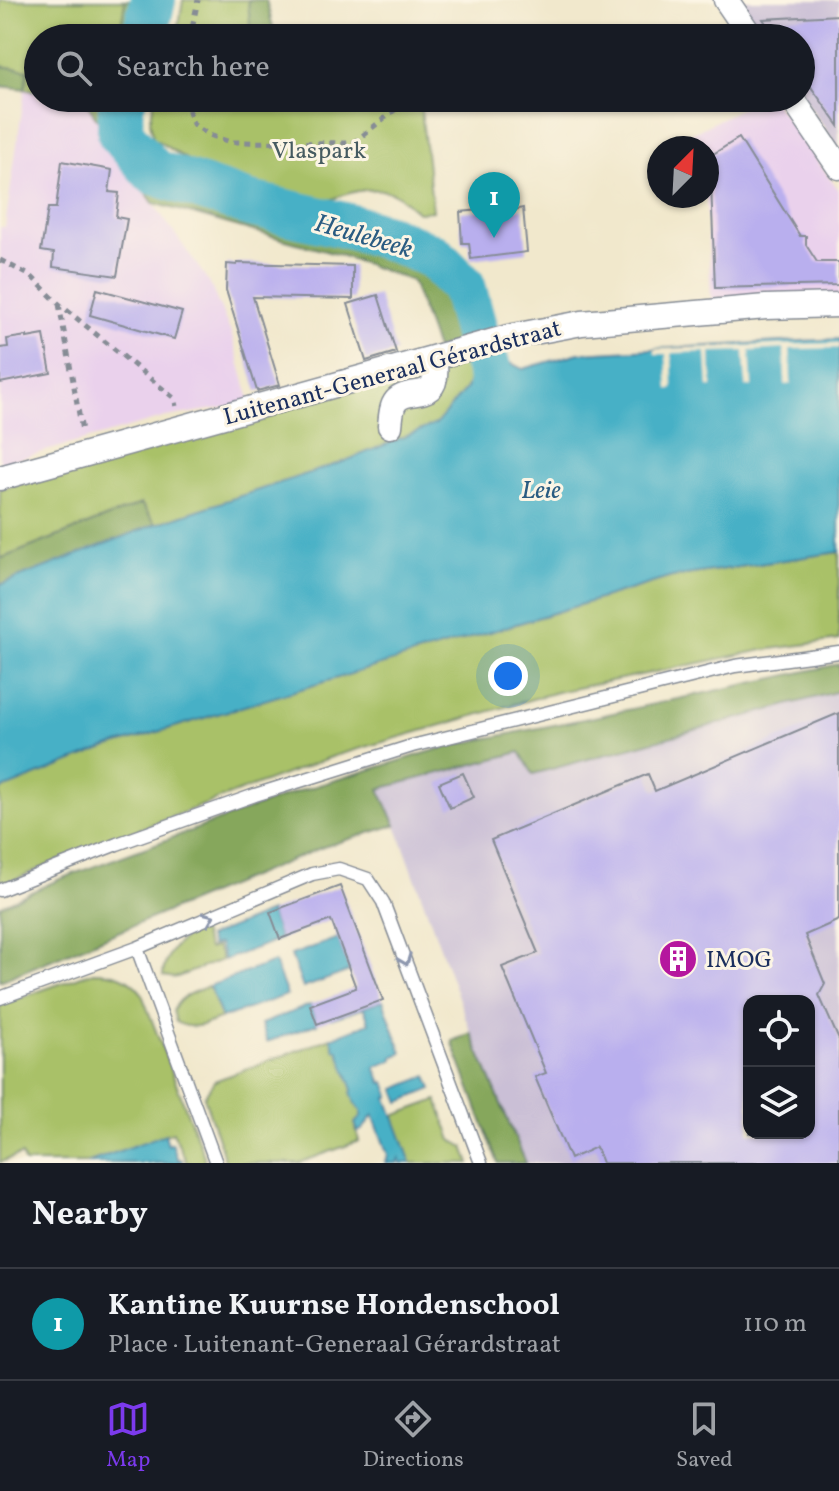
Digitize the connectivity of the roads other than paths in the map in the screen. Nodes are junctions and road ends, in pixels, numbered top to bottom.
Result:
1 (726, 0) edge
2 (742, 24) edge
3 (802, 112) edge
4 (839, 167) edge
5 (839, 305) edge
6 (440, 360) junction
7 (390, 426) dead end
8 (0, 478) edge
9 (839, 652) edge
10 (0, 890) edge
11 (137, 948) junction
12 (0, 998) edge
13 (216, 1163) edge
14 (481, 1163) edge

1 - 2 street
3 - 4 street
5 - 6 street, Luitenant-Generaal Gérardstraat
6 - 7 street
6 - 8 street, Luitenant-Generaal Gérardstraat
9 - 10 lane
11 - 12 lane
11 - 13 lane
11 -> 14 lane

